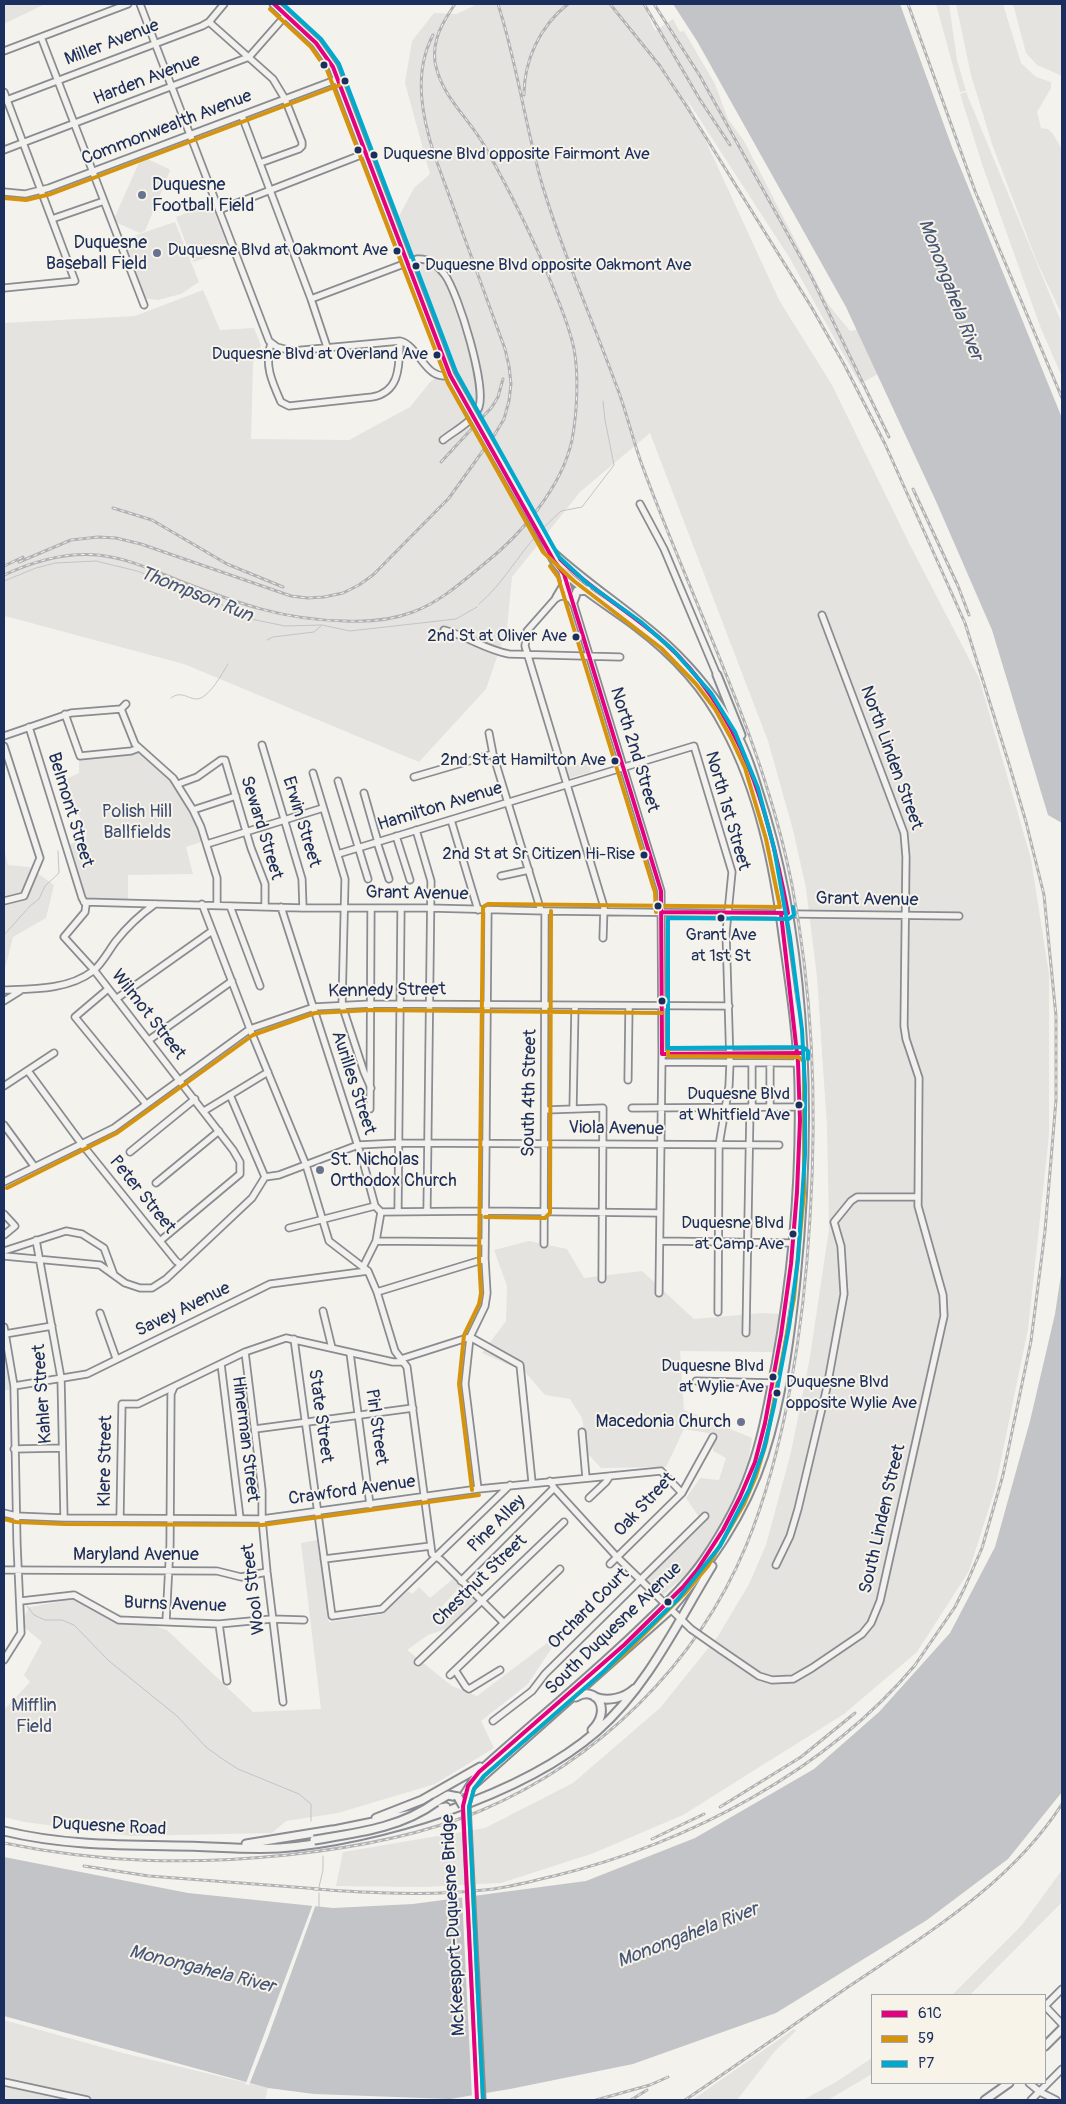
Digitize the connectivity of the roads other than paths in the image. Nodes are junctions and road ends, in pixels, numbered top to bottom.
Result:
1 (128, 4) edge
2 (140, 4) edge
3 (224, 4) edge
4 (274, 4) edge
5 (286, 15) junction
6 (209, 22) junction
7 (41, 36) junction
8 (155, 43) junction
9 (4, 51) edge
10 (249, 57) junction
11 (338, 79) junction
12 (58, 80) junction
13 (172, 87) junction
14 (4, 92) edge
15 (285, 99) junction
16 (5, 100) edge
17 (242, 116) junction
18 (74, 124) junction
19 (191, 136) junction
20 (23, 143) junction
21 (4, 150) edge
22 (366, 153) junction
23 (260, 164) junction
24 (93, 172) junction
25 (41, 190) junction
26 (270, 190) junction
27 (4, 192) edge
28 (104, 201) junction
29 (219, 210) junction
30 (52, 219) junction
31 (407, 262) junction
32 (4, 288) edge
33 (312, 299) junction
34 (144, 305) dead end
35 (400, 341) junction
36 (271, 343) junction
37 (327, 347) junction
38 (450, 375) junction
39 (443, 440) dead end
40 (640, 504) dead end
41 (548, 548) junction
42 (561, 569) junction
43 (566, 582) junction
44 (587, 590) junction
45 (557, 597) junction
46 (572, 600) junction
47 (822, 615) dead end
48 (444, 630) dead end
49 (527, 655) junction
50 (589, 656) junction
51 (620, 657) dead end
52 (717, 675) junction
53 (702, 686) junction
54 (126, 704) dead end
55 (121, 709) junction
56 (65, 714) junction
57 (28, 727) junction
58 (489, 733) dead end
59 (4, 736) edge
60 (262, 745) dead end
61 (4, 746) edge
62 (694, 746) joint
63 (139, 748) junction
64 (494, 754) junction
65 (751, 766) junction
66 (624, 767) junction
67 (313, 773) dead end
68 (746, 775) junction
69 (414, 777) dead end
70 (338, 781) dead end
71 (178, 784) junction
72 (566, 784) junction
73 (364, 793) dead end
74 (236, 796) junction
75 (508, 802) junction
76 (324, 808) junction
77 (193, 810) junction
78 (284, 819) junction
79 (451, 820) junction
80 (416, 830) junction
81 (246, 832) junction
82 (396, 836) junction
83 (378, 842) junction
84 (207, 844) junction
85 (358, 848) junction
86 (338, 854) junction
87 (528, 870) junction
88 (500, 876) dead end
89 (368, 879) dead end
90 (389, 879) dead end
91 (410, 880) dead end
92 (4, 901) edge
93 (84, 902) junction
94 (155, 904) junction
95 (202, 904) junction
96 (217, 905) junction
97 (230, 906) junction
98 (265, 906) junction
99 (281, 907) junction
100 (303, 908) junction
101 (344, 908) junction
102 (430, 908) junction
103 (370, 909) junction
104 (401, 909) junction
105 (478, 910) junction
106 (488, 910) junction
107 (543, 912) junction
108 (603, 912) junction
109 (662, 912) junction
110 (729, 913) junction
111 (784, 913) junction
112 (905, 916) junction
113 (958, 916) dead end
114 (212, 931) junction
115 (603, 938) dead end
116 (94, 970) junction
117 (232, 981) junction
118 (260, 986) dead end
119 (108, 989) junction
120 (4, 990) edge
121 (22, 990) junction
122 (116, 999) junction
123 (4, 1001) edge
124 (342, 1004) junction
125 (371, 1004) junction
126 (400, 1004) junction
127 (429, 1005) junction
128 (487, 1006) junction
129 (545, 1006) junction
130 (574, 1006) junction
131 (629, 1006) junction
132 (662, 1006) junction
133 (729, 1006) junction
134 (314, 1007) junction
135 (250, 1029) junction
136 (149, 1040) junction
137 (54, 1053) dead end
138 (800, 1053) junction
139 (662, 1054) junction
140 (729, 1054) junction
141 (662, 1062) junction
142 (730, 1063) junction
143 (752, 1063) junction
144 (770, 1063) junction
145 (800, 1063) junction
146 (28, 1071) junction
147 (268, 1072) junction
148 (180, 1080) junction
149 (628, 1080) dead end
150 (4, 1086) edge
151 (371, 1088) junction
152 (230, 1095) junction
153 (195, 1099) junction
154 (146, 1104) junction
155 (632, 1108) dead end
156 (661, 1108) junction
157 (724, 1108) junction
158 (751, 1108) junction
159 (770, 1108) junction
160 (799, 1108) junction
161 (370, 1109) dead end
162 (573, 1109) junction
163 (545, 1110) junction
164 (204, 1111) junction
165 (4, 1125) edge
166 (219, 1131) junction
167 (81, 1143) junction
168 (399, 1143) junction
169 (427, 1143) junction
170 (487, 1143) junction
171 (544, 1143) junction
172 (603, 1144) junction
173 (358, 1145) junction
174 (660, 1145) junction
175 (719, 1145) junction
176 (750, 1145) junction
177 (779, 1145) dead end
178 (130, 1152) dead end
179 (306, 1165) junction
180 (34, 1166) junction
181 (265, 1178) junction
182 (4, 1182) edge
183 (156, 1183) dead end
184 (918, 1197) junction
185 (375, 1206) junction
186 (398, 1211) junction
187 (428, 1211) junction
188 (485, 1211) junction
189 (381, 1212) junction
190 (544, 1212) junction
191 (602, 1212) junction
192 (660, 1213) junction
193 (4, 1214) edge
194 (324, 1219) junction
195 (289, 1228) dead end
196 (4, 1235) edge
197 (36, 1240) junction
198 (160, 1241) junction
199 (376, 1241) junction
200 (661, 1241) junction
201 (485, 1242) junction
202 (719, 1242) junction
203 (748, 1243) junction
204 (794, 1243) junction
205 (544, 1244) dead end
206 (4, 1251) edge
207 (4, 1256) edge
208 (41, 1258) junction
209 (484, 1258) junction
210 (180, 1264) junction
211 (366, 1269) junction
212 (114, 1275) junction
213 (602, 1279) dead end
214 (377, 1292) junction
215 (659, 1293) dead end
216 (323, 1312) dead end
217 (718, 1312) dead end
218 (100, 1313) dead end
219 (52, 1326) junction
220 (4, 1327) edge
221 (746, 1333) dead end
222 (5, 1334) junction
223 (470, 1337) junction
224 (294, 1339) junction
225 (332, 1348) junction
226 (245, 1352) junction
227 (350, 1353) junction
228 (116, 1358) junction
229 (402, 1360) junction
230 (220, 1364) junction
231 (61, 1378) junction
232 (696, 1380) dead end
233 (777, 1383) junction
234 (14, 1386) junction
235 (174, 1387) junction
236 (413, 1408) junction
237 (360, 1416) junction
238 (305, 1422) junction
239 (255, 1429) junction
240 (582, 1432) dead end
241 (712, 1437) dead end
242 (62, 1448) junction
243 (14, 1449) junction
244 (610, 1476) junction
245 (586, 1478) junction
246 (550, 1481) junction
247 (532, 1482) junction
248 (510, 1485) junction
249 (554, 1488) junction
250 (478, 1489) junction
251 (682, 1493) junction
252 (424, 1495) junction
253 (589, 1498) dead end
254 (370, 1505) junction
255 (318, 1512) junction
256 (740, 1512) junction
257 (4, 1513) edge
258 (16, 1516) junction
259 (705, 1516) dead end
260 (64, 1518) junction
261 (120, 1518) junction
262 (170, 1518) junction
263 (240, 1518) junction
264 (262, 1519) junction
265 (564, 1522) dead end
266 (431, 1546) junction
267 (437, 1558) junction
268 (617, 1558) junction
269 (324, 1559) junction
270 (610, 1564) dead end
271 (776, 1564) dead end
272 (560, 1569) dead end
273 (4, 1570) edge
274 (18, 1570) junction
275 (170, 1570) junction
276 (267, 1572) junction
277 (639, 1580) junction
278 (461, 1581) junction
279 (21, 1601) junction
280 (481, 1601) junction
281 (668, 1608) junction
282 (272, 1619) junction
283 (679, 1619) junction
284 (304, 1620) dead end
285 (166, 1622) junction
286 (504, 1623) junction
287 (219, 1624) junction
288 (4, 1660) edge
289 (418, 1662) dead end
290 (455, 1670) junction
291 (500, 1670) dead end
292 (450, 1675) dead end
293 (226, 1681) dead end
294 (642, 1682) junction
295 (595, 1697) junction
296 (571, 1699) junction
297 (284, 1702) dead end
298 (493, 1721) dead end
299 (493, 1759) junction
300 (464, 1795) junction
301 (4, 1831) edge
302 (329, 1831) junction
303 (315, 1842) junction
304 (213, 1846) junction
305 (1062, 1989) edge
306 (1046, 2005) edge
307 (1046, 2007) edge
308 (1062, 2024) edge
309 (1062, 2029) edge
310 (1046, 2045) edge
311 (1062, 2071) edge
312 (4, 2082) edge
313 (1008, 2084) edge
314 (1030, 2084) edge
315 (1040, 2092) junction
316 (87, 2100) edge
317 (479, 2100) edge
318 (985, 2100) edge
319 (1031, 2100) edge
320 (1056, 2100) edge

1 - 7 street
2 - 8 street
3 - 6 street, Miller Avenue
4 - 5 main road
5 - 10 street, Harden Avenue
5 - 11 main road
6 - 8 street, Miller Avenue
6 - 10 street
7 - 9 street
7 - 12 street
8 - 12 street, Miller Avenue
8 - 13 street
10 - 13 street, Harden Avenue
10 - 15 street
11 - 15 street, Commonwealth Avenue
11 - 22 main road
12 - 16 street, Miller Avenue
12 - 18 street
13 - 18 street, Harden Avenue
13 - 19 street
14 - 16 street
15 - 17 street, Commonwealth Avenue
15 - 23 street
16 - 20 street
17 - 19 street, Commonwealth Avenue
17 - 23 street
18 - 20 street, Harden Avenue
18 - 24 street
19 - 24 street, Commonwealth Avenue
19 - 29 street
20 - 21 street, Harden Avenue
20 - 25 street
22 - 26 street
22 - 31 main road
23 - 26 street
24 - 25 street, Commonwealth Avenue
24 - 28 street
25 - 27 street, Commonwealth Avenue
25 - 30 street
26 - 29 street
26 - 33 street
28 - 30 street
28 - 34 street
29 - 36 street
30 - 32 street
31 - 33 street
31 - 38 main road
31 - 39 street
33 - 37 street
35 - 36 street
35 - 37 street
35 - 38 street
36 - 37 street
38 - 41 main road, bridge
40 - 52 street
41 - 42 main road
41 - 53 main road
42 - 43 main road
42 - 44 main road
43 - 45 main road
43 - 46 main road
44 - 46 main road
44 - 53 main road
45 - 46 street
45 - 49 street
46 - 50 street, North 2nd Street
47 - 112 street, North Linden Street
48 - 49 street
49 - 50 street
49 - 72 street
50 - 51 street
50 - 66 street, North 2nd Street
52 - 53 main road
52 - 65 main road
53 - 65 main road
53 - 68 main road
54 - 55 street
55 - 56 street
55 - 63 street
56 - 57 street
56 - 63 street
57 - 59 street
57 - 93 street, Belmont Street
58 - 64 street, South 4th Street
60 - 78 street, Erwin Street
61 - 92 street
62 - 66 street, Hamilton Avenue
62 - 110 street, North 1st Street
63 - 71 street
64 - 69 street
64 - 75 street, South 4th Street
65 - 68 main road
65 - 111 main road
66 - 72 street, Hamilton Avenue
66 - 109 street, North 2nd Street
67 - 76 street
68 - 111 main road
70 - 85 street
71 - 74 street, Seward Street
71 - 77 street
72 - 75 street, Hamilton Avenue
72 - 108 street
73 - 83 street
74 - 77 street
74 - 81 street, Seward Street
75 - 79 street, Hamilton Avenue
75 - 87 street, South 4th Street
76 - 78 street
76 - 86 street
77 - 84 street
78 - 81 street
78 - 100 street, Erwin Street
79 - 80 street, Hamilton Avenue
79 - 105 street
80 - 82 street, Hamilton Avenue
80 - 102 street
81 - 84 street
81 - 98 street, Seward Street
82 - 83 street, Hamilton Avenue
82 - 91 street
83 - 85 street, Hamilton Avenue
83 - 90 street
84 - 96 street
85 - 86 street, Hamilton Avenue
85 - 89 street
86 - 101 street
87 - 88 street
87 - 107 street, South 4th Street
93 - 94 street, Grant Avenue
93 - 116 street, Wilmot Street
94 - 95 street, Grant Avenue
94 - 116 street
95 - 96 street, Grant Avenue
95 - 114 street
96 - 97 street, Grant Avenue
97 - 98 street, Grant Avenue
97 - 118 street
98 - 99 street, Grant Avenue
99 - 100 street, Grant Avenue
99 - 134 street, Aurilles Street
100 - 101 street, Grant Avenue
101 - 103 street, Grant Avenue
101 - 124 street
102 - 104 street, Grant Avenue
102 - 105 street, Grant Avenue
102 - 127 street
103 - 104 street, Grant Avenue
103 - 125 street
104 - 126 street
105 - 106 street, Grant Avenue
106 - 107 street, Grant Avenue
106 - 128 street
107 - 108 street, Grant Avenue
107 - 129 street, South 4th Street
108 - 109 street, Grant Avenue
108 - 115 street
109 - 110 street, Grant Avenue
109 - 132 street, North 2nd Street
110 - 111 street, Grant Avenue
110 - 133 street, North 1st Street
111 - 112 street, Grant Avenue
111 - 138 main road, South Duquesne Avenue
112 - 113 street, Grant Avenue
112 - 184 street, South Linden Street
114 - 117 street
114 - 122 street
116 - 119 street, Wilmot Street
116 - 121 street
117 - 135 street
117 - 136 street
119 - 122 street, Wilmot Street
119 - 154 street
120 - 121 street
121 - 123 street
122 - 136 street, Wilmot Street
124 - 125 street, Kennedy Street
124 - 134 street, Kennedy Street
124 - 151 street
125 - 126 street, Kennedy Street
125 - 151 street
126 - 127 street, Kennedy Street
126 - 168 street
127 - 128 street, Kennedy Street
127 - 169 street
128 - 129 street, Kennedy Street
128 - 170 street
129 - 130 street, Kennedy Street
129 - 163 street, South 4th Street
130 - 131 street, Kennedy Street
130 - 162 street
131 - 132 street, Kennedy Street
131 - 149 street
132 - 133 street, Kennedy Street
132 - 139 street, North 2nd Street
133 - 140 street, North 1st Street
134 - 135 street, Kennedy Street
134 - 173 street, Aurilles Street
135 - 147 street
135 - 148 street, Kennedy Street
136 - 148 street, Wilmot Street
137 - 146 street
138 - 140 street
138 - 145 main road, South Duquesne Avenue
139 - 140 street
139 - 141 street, North 2nd Street
140 - 142 street, North 1st Street
141 - 142 street
141 - 156 street, North 2nd Street
142 - 143 street
142 - 157 street, North 1st Street
143 - 144 street
143 - 158 street
144 - 145 street
144 - 159 street
145 - 160 main road, South Duquesne Avenue
145 - 233 main road
146 - 150 street
146 - 167 street, Peter Street
147 - 152 street
147 - 179 street
148 - 153 street, Wilmot Street
148 - 154 street, Kennedy Street
151 - 161 street
152 - 164 street
152 - 181 street
153 - 164 street, Wilmot Street
153 - 178 street
154 - 167 street, Kennedy Street
155 - 156 street
156 - 157 street
156 - 174 street, North 2nd Street
157 - 158 street
157 - 175 street, North 1st Street
158 - 159 street
158 - 176 street
159 - 160 street
160 - 204 main road, South Duquesne Avenue
162 - 163 street
162 - 172 street
163 - 171 street, South 4th Street
164 - 166 street, Wilmot Street
165 - 180 street
166 - 183 street
166 - 198 street, Wilmot Street
167 - 180 street, Kennedy Street
167 - 198 street, Peter Street
168 - 169 street, Viola Avenue
168 - 173 street, Viola Avenue
168 - 186 street
169 - 170 street, Viola Avenue
169 - 187 street
170 - 171 street, Viola Avenue
170 - 188 street
171 - 172 street, Viola Avenue
171 - 190 street, South 4th Street
172 - 174 street, Viola Avenue
172 - 191 street
173 - 179 street, Viola Avenue
173 - 185 street, Aurilles Street
174 - 175 street, Viola Avenue
174 - 192 street, North 2nd Street
175 - 176 street, Viola Avenue
175 - 202 street, North 1st Street
176 - 177 street, Viola Avenue
176 - 203 street
179 - 181 street, Viola Avenue
179 - 194 street
180 - 182 street, Kennedy Street
181 - 210 street
184 - 271 street
184 - 283 street, South Linden Street, bridge
185 - 189 street, Aurilles Street
185 - 194 street
186 - 187 street
186 - 189 street
187 - 188 street
188 - 190 street
188 - 201 street
189 - 199 street
190 - 191 street
190 - 205 street, South 4th Street
191 - 192 street
191 - 213 street
192 - 200 street, North 2nd Street
193 - 196 street
194 - 195 street
194 - 211 street
197 - 206 street
197 - 208 street, Kahler Street
197 - 212 street
198 - 210 street, Peter Street
199 - 201 street
199 - 211 street
200 - 202 street
200 - 215 street, North 2nd Street
201 - 209 street
202 - 203 street
202 - 217 street, North 1st Street
203 - 204 street
203 - 221 street
204 - 233 main road, South Duquesne Avenue
207 - 208 street
208 - 212 street
208 - 219 street, Kahler Street
209 - 214 street
209 - 223 street
210 - 212 street
211 - 214 street
211 - 228 street, Savey Avenue
214 - 229 street
216 - 225 street
218 - 228 street
219 - 222 street
219 - 231 street, Kahler Street
220 - 222 street
222 - 234 street
223 - 229 street
223 - 247 street
223 - 250 street
224 - 225 street
224 - 226 street
224 - 238 street, State Street
225 - 227 street
226 - 230 street
226 - 239 street, Wool Street
227 - 229 street
227 - 237 street, Pirl Street
228 - 231 street, Savey Avenue
229 - 236 street
230 - 235 street
230 - 263 street, Hinerman Street
231 - 234 street, Savey Avenue
231 - 242 street, Kahler Street
232 - 233 street
233 - 256 main road, South Duquesne Avenue
233 - 281 main road, South Duquesne Avenue
234 - 243 street
235 - 261 street, Klere Street
235 - 262 street
236 - 237 street
236 - 252 street
237 - 238 street
237 - 254 street, Pirl Street
238 - 239 street
238 - 255 street, State Street
239 - 264 street, Wool Street
240 - 245 street
241 - 251 street, Oak Street
242 - 243 street
242 - 260 street, Kahler Street
243 - 258 street
244 - 245 street, Crawford Avenue
244 - 251 street, Crawford Avenue
244 - 253 street
245 - 246 street, Crawford Avenue
246 - 247 street, Crawford Avenue
246 - 249 street, South Linden Street
247 - 248 street, Crawford Avenue
248 - 250 street, Crawford Avenue
248 - 267 street
249 - 268 street, South Linden Street
249 - 278 street, Pine Alley
250 - 252 street, Crawford Avenue
251 - 268 street, Oak Street
252 - 254 street, Crawford Avenue
252 - 266 street
254 - 255 street, Crawford Avenue
255 - 264 street, Crawford Avenue
255 - 269 street, State Street
256 - 281 main road, South Duquesne Avenue
256 - 283 main road
257 - 258 street, Crawford Avenue
258 - 260 street, Crawford Avenue
258 - 274 street
259 - 277 street, Orchard Court
260 - 261 street, Crawford Avenue
261 - 262 street, Crawford Avenue
262 - 263 street, Crawford Avenue
262 - 275 street
263 - 264 street, Crawford Avenue
264 - 276 street, Wool Street
265 - 280 street, Chestnut Street
266 - 267 street
266 - 269 street
267 - 269 street, State Street
267 - 278 street
268 - 270 street, Oak Street
268 - 277 street, South Linden Street
272 - 286 street
273 - 274 street, Maryland Avenue
274 - 275 street, Maryland Avenue
274 - 279 street
275 - 276 street, Maryland Avenue
275 - 285 street
276 - 282 street, Wool Street
277 - 281 street, South Linden Street
277 - 298 street, Orchard Court
278 - 280 street
279 - 285 street, Burns Avenue
279 - 288 street
280 - 286 street
280 - 289 street, Chestnut Street
281 - 283 street, South Linden Street
281 - 296 main road, South Duquesne Avenue
281 - 299 main road, South Duquesne Avenue
282 - 284 street, Burns Avenue
282 - 287 street, Burns Avenue
282 - 297 street, Wool Street
283 - 294 main road
285 - 287 street, Burns Avenue
286 - 290 street
287 - 293 street
290 - 291 street
290 - 292 street
294 - 295 main road
294 - 303 main road, bridge
295 - 296 main road
295 - 302 main road
296 - 300 main road, South Duquesne Avenue
299 - 300 main road, McKeesport-Duquesne Bridge
299 - 302 main road
300 - 303 main road, bridge
300 - 317 main road, McKeesport-Duquesne Bridge, bridge
300 - 317 main road, McKeesport-Duquesne Bridge, bridge
301 - 304 main road, Duquesne Road
302 - 304 main road
303 - 304 main road
305 - 306 street
307 - 308 street
309 - 310 main road
311 - 315 street
312 - 316 street
313 - 318 main road
314 - 315 street
315 - 319 street
315 - 320 street

